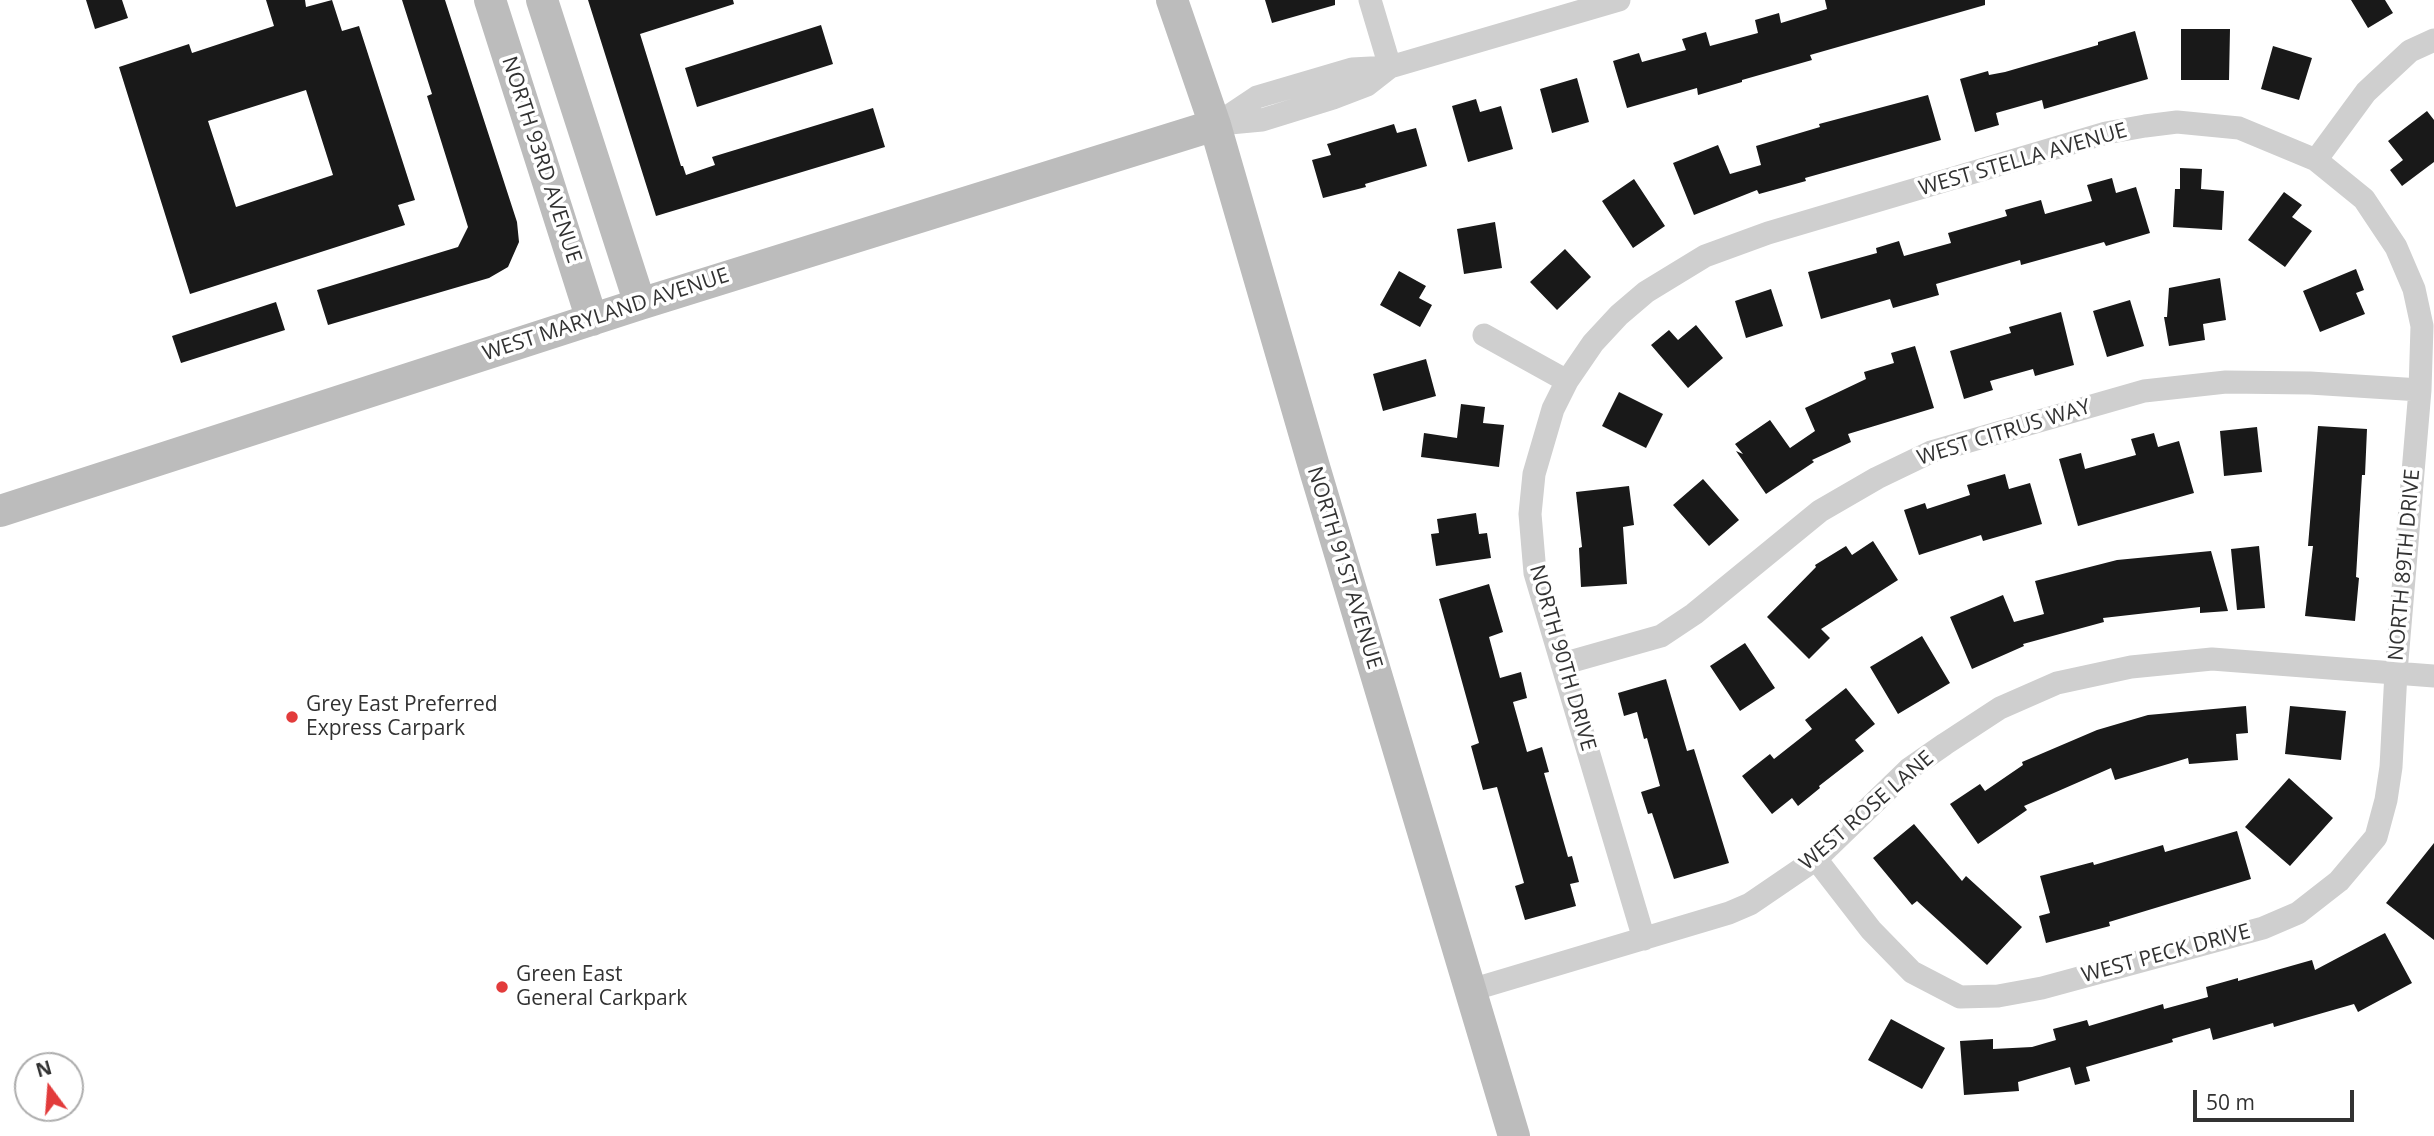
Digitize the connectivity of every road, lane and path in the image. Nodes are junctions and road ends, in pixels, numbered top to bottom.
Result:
1 (490, 0) edge
2 (542, 0) edge
3 (1172, 0) edge
4 (1370, 0) edge
5 (1619, 0) edge
6 (2434, 40) edge
7 (1390, 67) junction
8 (1215, 125) junction
9 (2316, 160) junction
10 (640, 304) junction
11 (592, 320) junction
12 (1484, 335) dead end
13 (1593, 343) joint
14 (1567, 381) junction
15 (2420, 390) junction
16 (0, 511) edge
17 (1562, 664) junction
18 (2396, 673) junction
19 (2434, 676) edge
20 (1816, 859) junction
21 (1644, 939) junction
22 (1471, 990) junction
23 (1514, 1136) edge

1 - 11 main road, NORTH 93RD AVENUE
2 - 10 main road
3 - 8 main road, NORTH 91ST AVENUE
4 - 7 street
5 - 7 street, WEST MARYLAND AVENUE
6 - 9 street
7 - 8 street, WEST MARYLAND AVENUE
8 - 10 main road, WEST MARYLAND AVENUE
8 - 22 main road, NORTH 91ST AVENUE
9 - 13 street, WEST STELLA AVENUE
9 - 15 street, NORTH 89TH DRIVE
10 - 11 main road, WEST MARYLAND AVENUE
11 - 16 main road, WEST MARYLAND AVENUE
12 - 14 street
13 - 14 street, NORTH 90TH DRIVE
14 - 17 street, NORTH 90TH DRIVE
15 - 17 street, WEST CITRUS WAY
15 - 18 street, NORTH 89TH DRIVE
17 - 21 street, NORTH 90TH DRIVE
18 - 19 street, WEST ROSE LANE
18 - 20 street, WEST ROSE LANE
18 - 20 street, WEST PECK DRIVE
20 - 21 street, WEST ROSE LANE
21 - 22 street, WEST ROSE LANE
22 - 23 main road, NORTH 91ST AVENUE

